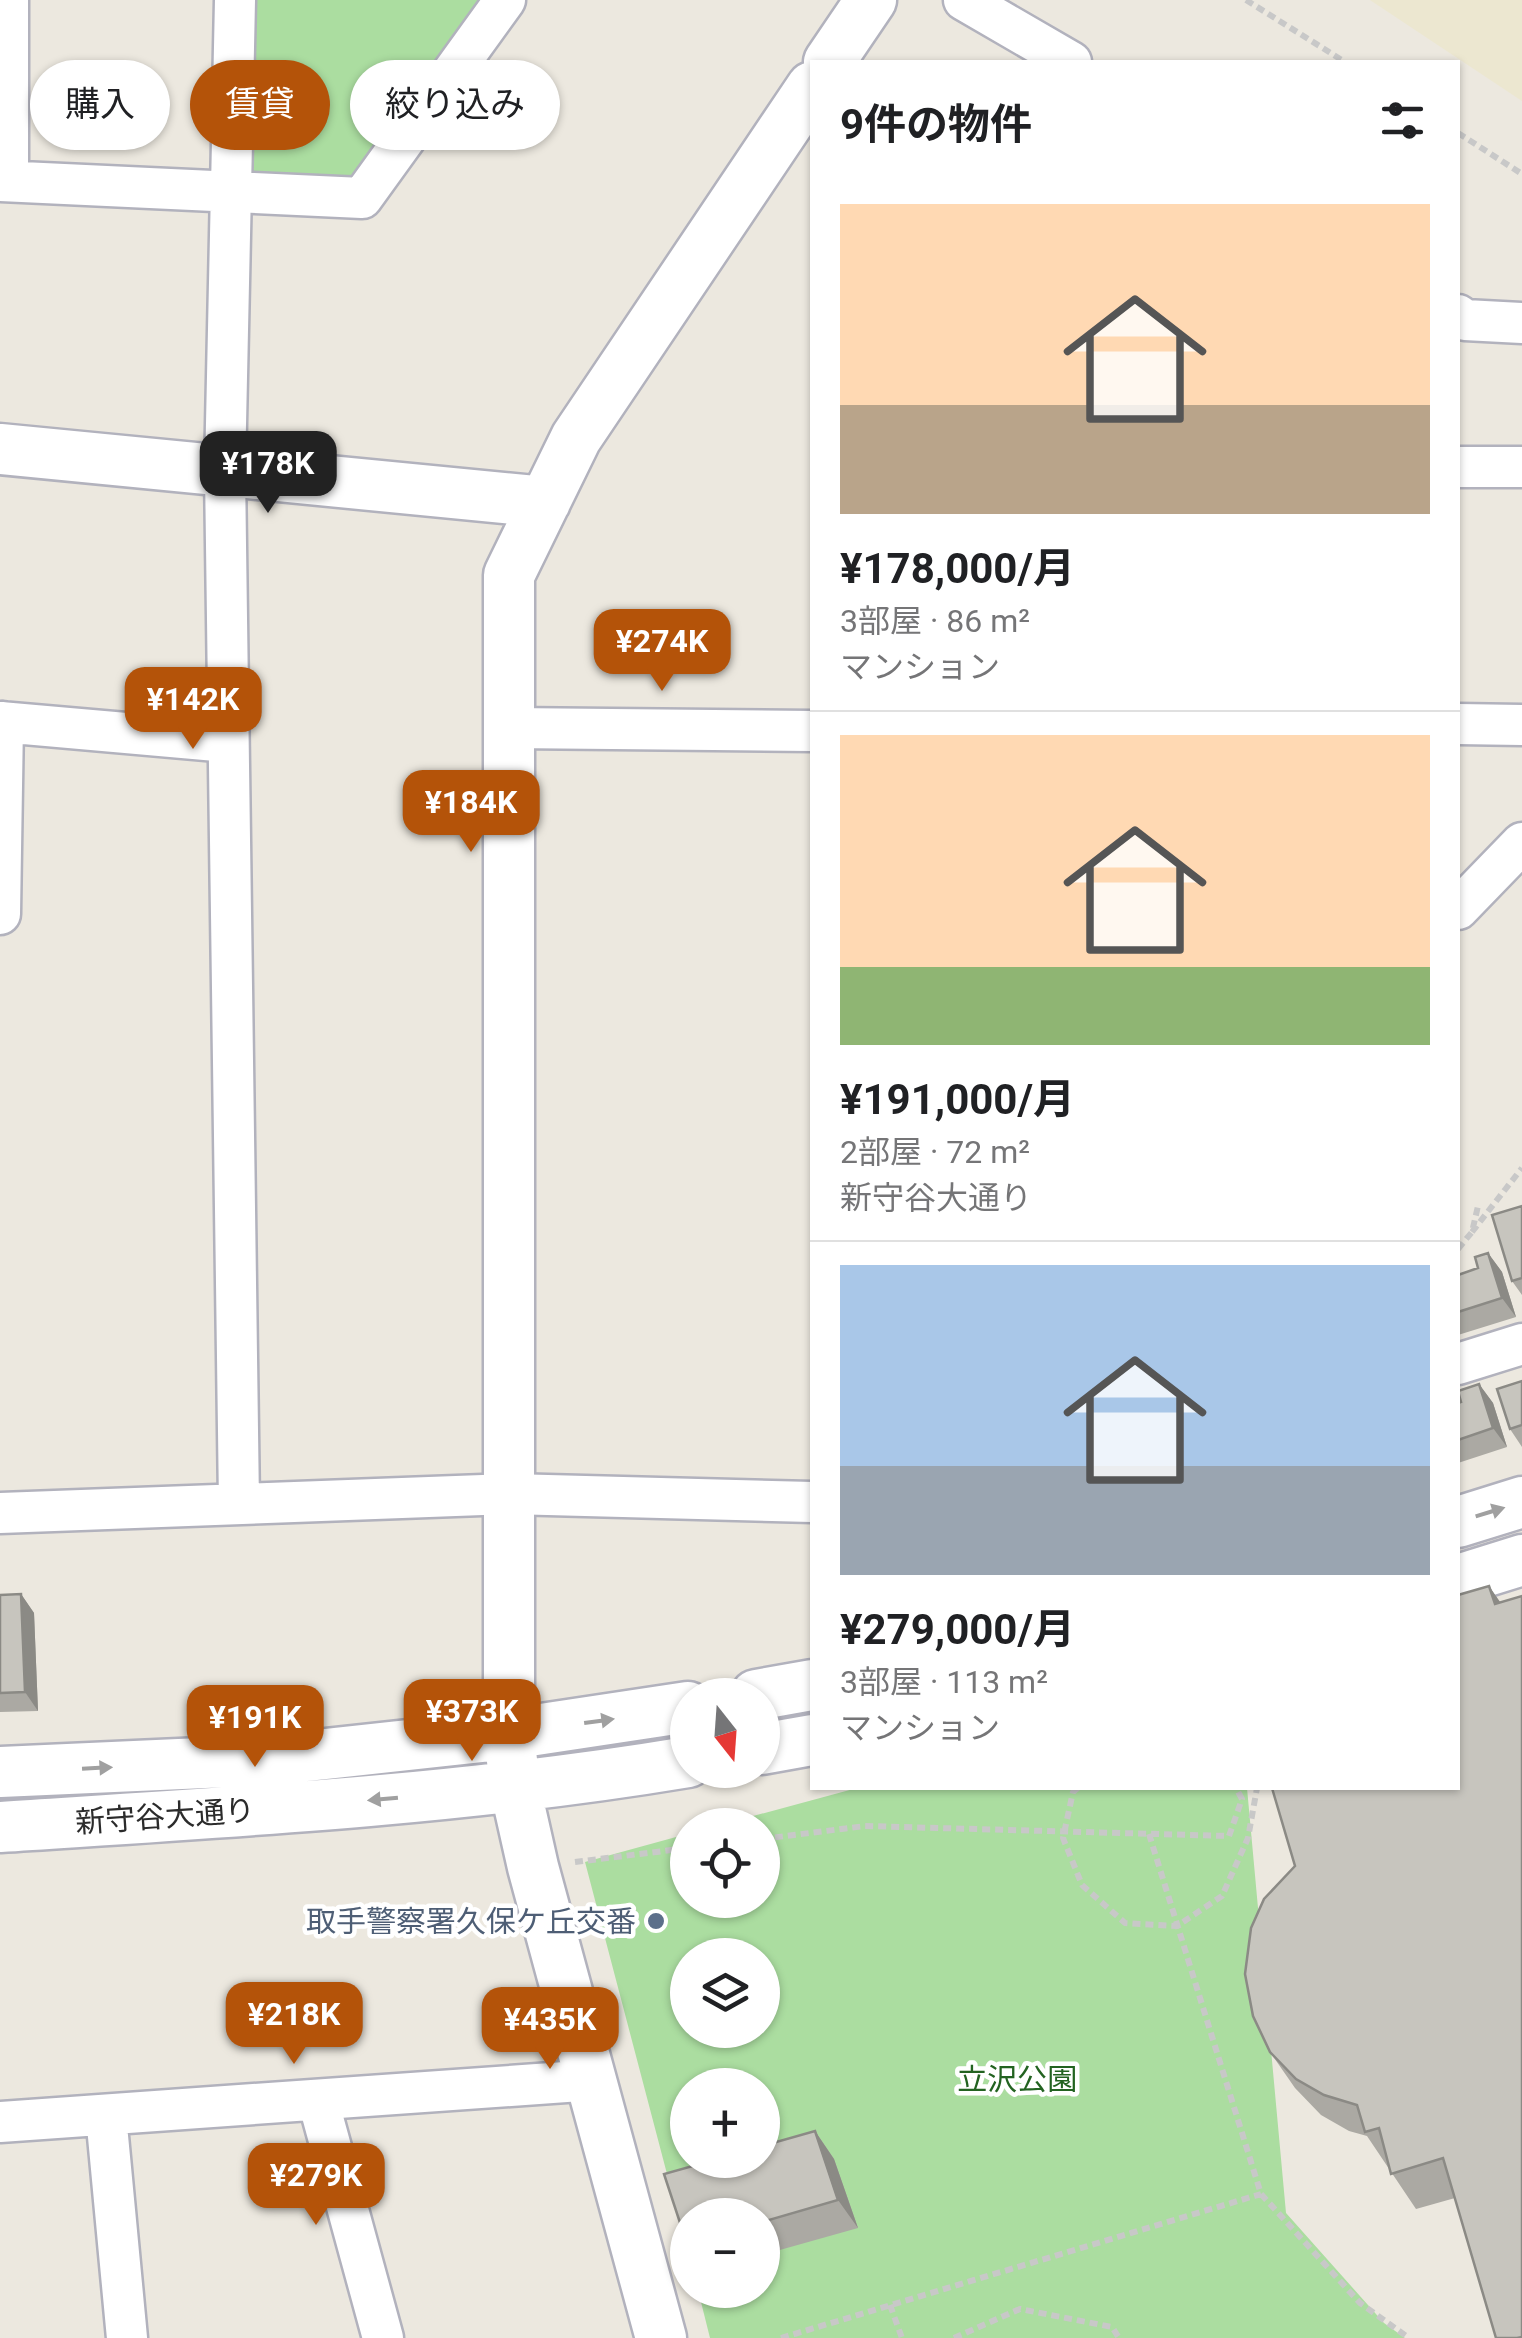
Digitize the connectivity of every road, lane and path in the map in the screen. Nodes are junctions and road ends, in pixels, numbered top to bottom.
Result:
1 (8, 0) edge
2 (236, 0) edge
3 (505, 0) edge
4 (872, 0) edge
5 (964, 0) edge
6 (1246, 0) edge
7 (830, 60) edge
8 (1068, 60) edge
9 (1343, 60) edge
10 (810, 90) edge
11 (1460, 134) edge
12 (1522, 174) edge
13 (4, 181) edge
14 (231, 192) junction
15 (1460, 316) edge
16 (1522, 323) edge
17 (0, 450) edge
18 (1460, 467) edge
19 (1522, 467) edge
20 (224, 471) junction
21 (544, 502) junction
22 (2, 722) edge
23 (1460, 724) edge
24 (1522, 726) edge
25 (510, 728) junction
26 (810, 731) edge
27 (228, 742) junction
28 (1522, 843) edge
29 (1460, 907) edge
30 (0, 914) edge
31 (1522, 1168) edge
32 (1478, 1206) dead end
33 (1472, 1232) junction
34 (1460, 1247) edge
35 (1522, 1344) edge
36 (1460, 1363) edge
37 (510, 1494) junction
38 (810, 1502) edge
39 (1522, 1502) edge
40 (238, 1504) junction
41 (0, 1514) edge
42 (1460, 1521) edge
43 (1522, 1560) edge
44 (1460, 1579) edge
45 (810, 1685) edge
46 (780, 1691) edge
47 (670, 1710) edge
48 (510, 1734) junction
49 (810, 1740) edge
50 (780, 1746) edge
51 (670, 1764) edge
52 (0, 1772) edge
53 (515, 1786) junction
54 (1076, 1790) edge
55 (1237, 1790) edge
56 (1257, 1790) edge
57 (0, 1827) edge
58 (1149, 1834) junction
59 (780, 1837) edge
60 (670, 1850) edge
61 (567, 1863) dead end
62 (594, 2080) junction
63 (318, 2100) junction
64 (106, 2115) junction
65 (0, 2122) edge
66 (1261, 2194) junction
67 (890, 2305) junction
68 (127, 2338) edge
69 (384, 2338) edge
70 (661, 2338) edge
71 (781, 2338) edge
72 (902, 2338) edge
73 (954, 2338) edge
74 (1119, 2338) edge
75 (1409, 2338) edge

1 - 13 street
2 - 14 street
3 - 14 street
4 - 7 street
5 - 8 street
6 - 9 path
10 - 21 street
11 - 12 path
13 - 14 street
14 - 20 street
15 - 16 street
17 - 20 street
18 - 19 street
20 - 21 street
20 - 27 street
21 - 25 street
22 - 27 street
22 - 30 street
23 - 24 street
25 - 26 street
25 - 37 street
27 - 40 street
28 - 29 street
31 - 33 path
32 - 33 path
33 - 34 path
35 - 36 street
37 - 38 street
37 - 40 street
37 - 48 street
42 -> 39 street
40 - 41 street
43 - 44 street
45 - 46 street
48 -> 47 street, 新守谷大通り
52 -> 48 street, 新守谷大通り
48 - 53 street
49 - 50 street
51 - 53 street, 新守谷大通り
53 -> 57 street, 新守谷大通り
53 - 62 street
54 - 56 path, bridge
55 - 58 path
58 - 59 path
58 - 66 path
60 - 61 path
62 - 63 street
62 - 70 street
63 - 64 street
63 - 69 street
64 - 65 street
64 - 68 street
66 - 67 path
66 - 75 path
67 - 71 path
67 - 72 path
73 - 74 path

